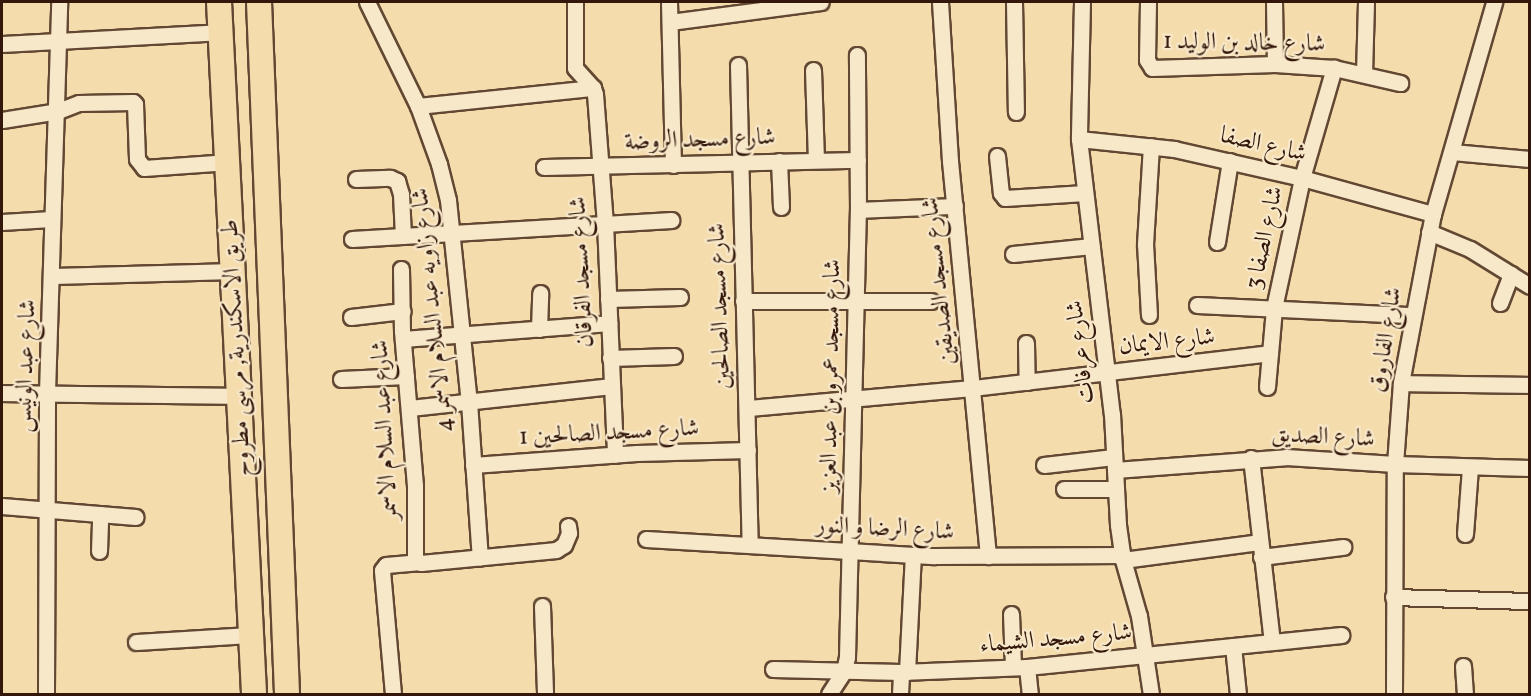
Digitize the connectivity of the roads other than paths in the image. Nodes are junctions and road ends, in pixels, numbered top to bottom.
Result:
1 (59, 2) edge
2 (219, 2) edge
3 (259, 2) edge
4 (367, 2) edge
5 (575, 2) edge
6 (669, 2) edge
7 (821, 2) edge
8 (940, 2) edge
9 (1014, 2) edge
10 (1082, 2) edge
11 (1148, 2) edge
12 (1274, 2) edge
13 (1366, 2) edge
14 (1494, 2) edge
15 (670, 22) junction
16 (221, 32) junction
17 (60, 39) junction
18 (2, 45) edge
19 (857, 55) dead end
20 (1275, 64) junction
21 (738, 65) dead end
22 (1334, 68) junction
23 (813, 70) dead end
24 (1364, 74) junction
25 (1400, 83) dead end
26 (593, 88) junction
27 (418, 106) junction
28 (58, 111) junction
29 (1016, 112) dead end
30 (2, 120) edge
31 (1079, 138) junction
32 (1151, 146) junction
33 (1452, 152) junction
34 (997, 156) dead end
35 (1530, 159) edge
36 (816, 160) junction
37 (858, 160) junction
38 (779, 161) junction
39 (1230, 161) junction
40 (229, 162) junction
41 (739, 162) junction
42 (673, 165) junction
43 (600, 166) junction
44 (544, 167) dead end
45 (1302, 178) junction
46 (356, 179) dead end
47 (1085, 193) junction
48 (955, 206) junction
49 (781, 207) dead end
50 (858, 210) junction
51 (1433, 214) junction
52 (52, 219) junction
53 (671, 220) dead end
54 (2, 222) edge
55 (604, 223) junction
56 (1430, 232) junction
57 (453, 233) junction
58 (403, 236) junction
59 (352, 239) dead end
60 (1217, 242) dead end
61 (1092, 246) junction
62 (1013, 254) dead end
63 (401, 269) dead end
64 (235, 271) junction
65 (1511, 274) junction
66 (52, 276) junction
67 (1530, 286) edge
68 (540, 292) dead end
69 (680, 297) dead end
70 (608, 299) junction
71 (743, 301) junction
72 (857, 301) junction
73 (931, 301) dead end
74 (1500, 303) dead end
75 (1197, 306) dead end
76 (1275, 308) junction
77 (403, 311) junction
78 (1149, 315) dead end
79 (1413, 315) junction
80 (351, 316) dead end
81 (609, 323) junction
82 (539, 329) junction
83 (463, 334) junction
84 (403, 339) junction
85 (1026, 343) dead end
86 (1270, 353) junction
87 (674, 356) dead end
88 (610, 358) junction
89 (1106, 372) junction
90 (406, 376) junction
91 (341, 379) dead end
92 (1027, 382) junction
93 (1401, 383) junction
94 (1530, 385) edge
95 (612, 386) junction
96 (1267, 387) dead end
97 (974, 388) junction
98 (47, 392) junction
99 (2, 393) edge
100 (240, 396) junction
101 (855, 400) junction
102 (469, 402) junction
103 (410, 408) junction
104 (748, 408) junction
105 (748, 450) junction
106 (615, 455) junction
107 (1251, 458) junction
108 (1114, 463) junction
109 (1395, 464) junction
110 (473, 465) junction
111 (1044, 465) dead end
112 (1470, 467) junction
113 (1530, 468) edge
114 (1064, 489) dead end
115 (1116, 489) junction
116 (2, 506) edge
117 (46, 510) junction
118 (100, 514) junction
119 (136, 517) dead end
120 (568, 526) dead end
121 (1466, 534) dead end
122 (646, 539) dead end
123 (750, 545) junction
124 (1343, 547) dead end
125 (1260, 549) junction
126 (99, 551) dead end
127 (850, 551) junction
128 (913, 555) junction
129 (988, 556) junction
130 (480, 558) junction
131 (1123, 558) junction
132 (418, 562) junction
133 (1393, 597) junction
134 (1530, 601) edge
135 (542, 606) dead end
136 (1011, 614) dead end
137 (250, 635) junction
138 (1341, 635) dead end
139 (136, 642) dead end
140 (1272, 642) junction
141 (1233, 646) junction
142 (1145, 654) junction
143 (1463, 666) dead end
144 (1020, 667) junction
145 (773, 669) dead end
146 (844, 671) junction
147 (904, 672) junction
148 (46, 694) edge
149 (254, 694) edge
150 (287, 694) edge
151 (393, 694) edge
152 (545, 694) edge
153 (829, 694) edge
154 (900, 694) edge
155 (1030, 694) edge
156 (1151, 694) edge
157 (1238, 694) edge
158 (1394, 694) edge
159 (1465, 694) edge

1 - 17 street, شارع عبد الونيس
2 - 16 main road, طريق الاسكندرية, مرسى مطروح
3 - 150 main road, طريق الاسكندرية, مرسى مطروح
4 - 27 street, شارع زاويه عبد السلام الاسمر 4
5 - 26 street
6 - 15 street
7 - 15 street
8 - 48 street, شارع مسجد الصديقين
9 - 29 street
10 - 31 street, شارع عرفات
11 - 20 street, شارع خالد بن الوليد 1
12 - 20 street
13 - 24 street
14 - 33 street, شارع الفاروق
15 - 42 street
16 - 17 street
16 - 40 main road, طريق الاسكندرية, مرسى مطروح
17 - 18 street
17 - 28 street, شارع عبد الونيس
19 - 37 street, شارع مسجد عمرو بن عبد العزيز
20 - 22 street, شارع خالد بن الوليد 1
21 - 41 street, شارع مسجد الصالحين
22 - 24 street, شارع خالد بن الوليد 1
22 - 45 street, شارع الصفا 3
23 - 36 street
24 - 25 street, شارع خالد بن الوليد 1
26 - 27 street
26 - 43 street, شارع مسجد الفرقان
27 - 57 street, شارع زاويه عبد السلام الاسمر 4
28 - 30 street
28 - 40 street
28 - 52 street, شارع عبد الونيس
31 - 32 street, شارع الصفا
31 - 47 street, شارع عرفات
32 - 39 street, شارع الصفا
32 - 78 street
33 - 35 street
33 - 51 street, شارع الفاروق
34 - 47 street
36 - 37 street, شارع مسجد الروضة
36 - 38 street, شارع مسجد الروضة
37 - 50 street, شارع مسجد عمرو بن عبد العزيز
38 - 41 street, شارع مسجد الروضة
38 - 49 street
39 - 45 street, شارع الصفا
39 - 60 street
40 - 64 main road, طريق الاسكندرية, مرسى مطروح
41 - 42 street, شارع مسجد الروضة
41 - 71 street, شارع مسجد الصالحين
42 - 43 street, شارع مسجد الروضة
43 - 44 street, شارع مسجد الروضة
43 - 55 street, شارع مسجد الفرقان
45 - 51 street, شارع الصفا
45 - 76 street, شارع الصفا 3
46 - 58 street
47 - 61 street, شارع عرفات
48 - 50 street
48 - 97 street, شارع مسجد الصديقين
50 - 72 street, شارع مسجد عمرو بن عبد العزيز
51 - 56 street, شارع الفاروق
52 - 54 street
52 - 66 street, شارع عبد الونيس
53 - 55 street
55 - 57 street
55 - 70 street, شارع مسجد الفرقان
56 - 65 street
56 - 79 street, شارع الفاروق
57 - 58 street
57 - 83 street, شارع زاويه عبد السلام الاسمر 4
58 - 59 street
61 - 62 street
61 - 89 street, شارع عرفات
63 - 77 street, شارع عبد السلام الاسمر
64 - 66 street
64 - 100 main road, طريق الاسكندرية, مرسى مطروح
65 - 67 street
65 - 74 street
66 - 98 street, شارع عبد الونيس
68 - 82 street
69 - 70 street
70 - 81 street, شارع مسجد الفرقان
71 - 72 street
71 - 104 street, شارع مسجد الصالحين
72 - 73 street
72 - 101 street, شارع مسجد عمرو بن عبد العزيز
75 - 76 street
76 - 79 street
76 - 86 street, شارع الصفا 3
77 - 80 street
77 - 84 street, شارع عبد السلام الاسمر
79 - 93 street, شارع الفاروق
81 - 82 street
81 - 88 street, شارع مسجد الفرقان
82 - 83 street
83 - 84 street
83 - 102 street, شارع زاويه عبد السلام الاسمر 4
84 - 90 street, شارع عبد السلام الاسمر
85 - 92 street
86 - 89 street, شارع الايمان
86 - 96 street, شارع الصفا 3
87 - 88 street
88 - 95 street, شارع مسجد الفرقان
89 - 92 street, شارع الايمان
89 - 108 street, شارع عرفات
90 - 91 street
90 - 103 street, شارع عبد السلام الاسمر
92 - 97 street, شارع الايمان
93 - 94 street
93 - 109 street, شارع الفاروق
95 - 102 street
95 - 106 street, شارع مسجد الفرقان
97 - 101 street, شارع الايمان
97 - 129 street, شارع مسجد الصديقين
98 - 99 street
98 - 100 street
98 - 117 street, شارع عبد الونيس
100 - 137 main road, طريق الاسكندرية, مرسى مطروح
101 - 104 street, شارع الايمان
101 - 127 street, شارع مسجد عمرو بن عبد العزيز
102 - 103 street
102 - 110 street, شارع زاويه عبد السلام الاسمر 4
103 - 132 street, شارع عبد السلام الاسمر
104 - 105 street, شارع مسجد الصالحين
105 - 106 street, شارع مسجد الصالحين 1
105 - 123 street, شارع مسجد الصالحين
106 - 110 street, شارع مسجد الصالحين 1
107 - 108 street, شارع الصديق
107 - 109 street, شارع الصديق
107 - 125 street
108 - 111 street, شارع الصديق
108 - 115 street, شارع عرفات
109 - 112 street, شارع الصديق
109 - 133 street, شارع الفاروق
110 - 130 street, شارع زاويه عبد السلام الاسمر 4
112 - 113 street, شارع الصديق
112 - 121 street
114 - 115 street
115 - 131 street, شارع عرفات
116 - 117 street
117 - 118 street
117 - 148 street, شارع عبد الونيس
118 - 119 street
118 - 126 street
120 - 130 street
122 - 123 street, شارع الرضا و النور
123 - 127 street, شارع الرضا و النور
124 - 125 street, شارع الرضا و النور
125 - 131 street, شارع الرضا و النور
125 - 140 street
127 - 128 street, شارع الرضا و النور
127 - 146 street, شارع مسجد عمرو بن عبد العزيز
128 - 129 street, شارع الرضا و النور
128 - 147 street
129 - 131 street, شارع الرضا و النور
130 - 132 street
131 - 142 street, شارع عرفات
132 - 151 street
133 - 134 street
133 - 158 street, شارع الفاروق
135 - 152 street
136 - 144 street
137 - 139 street
137 - 149 main road, طريق الاسكندرية, مرسى مطروح
138 - 140 street, شارع مسجد الشيماء
140 - 141 street, شارع مسجد الشيماء
141 - 142 street, شارع مسجد الشيماء
141 - 157 street
142 - 144 street, شارع مسجد الشيماء
142 - 156 street, شارع عرفات
143 - 159 street
144 - 147 street, شارع مسجد الشيماء
144 - 155 street
145 - 146 street, شارع مسجد الشيماء
146 - 147 street, شارع مسجد الشيماء
146 - 153 street, شارع مسجد عمرو بن عبد العزيز
147 - 154 street

